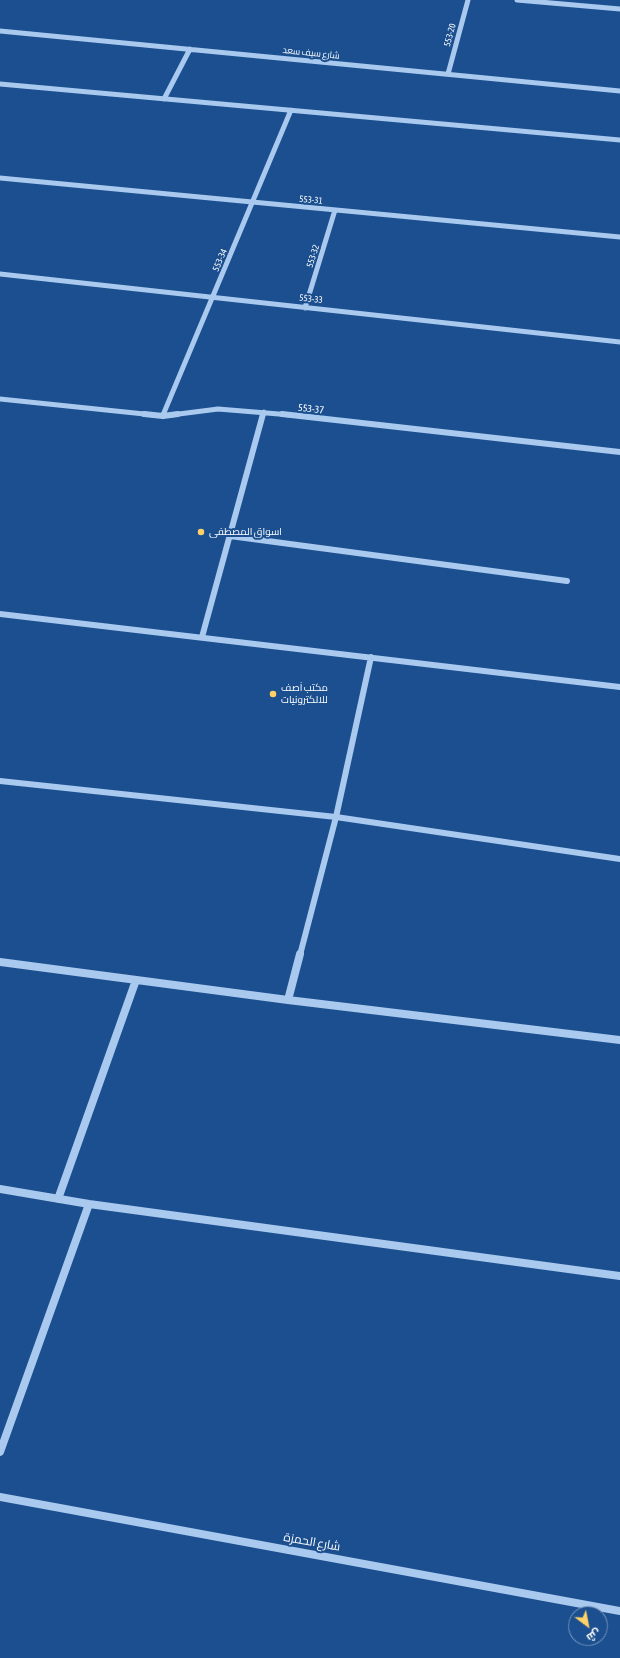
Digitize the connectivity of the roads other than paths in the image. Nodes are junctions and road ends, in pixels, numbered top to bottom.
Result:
1 (468, 0) edge
2 (517, 0) edge
3 (620, 9) edge
4 (0, 31) edge
5 (190, 49) junction
6 (448, 74) junction
7 (0, 84) edge
8 (620, 91) edge
9 (164, 99) junction
10 (292, 110) junction
11 (620, 140) edge
12 (0, 178) edge
13 (253, 202) junction
14 (336, 210) junction
15 (620, 237) edge
16 (0, 274) edge
17 (213, 298) junction
18 (306, 308) junction
19 (620, 342) edge
20 (0, 399) edge
21 (264, 412) junction
22 (163, 416) junction
23 (620, 452) edge
24 (230, 536) junction
25 (567, 581) dead end
26 (0, 614) edge
27 (202, 637) junction
28 (371, 657) junction
29 (620, 687) edge
30 (0, 781) edge
31 (336, 818) junction
32 (620, 859) edge
33 (0, 962) edge
34 (136, 980) junction
35 (288, 1000) junction
36 (620, 1040) edge
37 (0, 1189) edge
38 (58, 1199) junction
39 (89, 1204) junction
40 (620, 1276) edge
41 (0, 1452) edge
42 (0, 1497) edge
43 (620, 1611) edge

1 - 6 street, 553-20
2 - 3 street
4 - 5 street, شارع سيف سعد
5 - 6 street, شارع سيف سعد
5 - 9 street
6 - 8 street, شارع سيف سعد
7 - 9 street
9 - 10 street
10 - 11 street
10 - 13 street, 553-34
12 - 13 street, 553-31
13 - 14 street, 553-31
13 - 17 street, 553-34
14 - 15 street, 553-31
14 - 18 street, 553-32
16 - 17 street, 553-33
17 - 18 street, 553-33
17 - 22 street, 553-34
18 - 19 street, 553-33
20 - 22 street, 553-37
21 - 22 street, 553-37
21 - 23 street, 553-37
21 - 24 street
24 - 25 street
24 - 27 street
26 - 27 street
27 - 28 street
28 - 29 street
28 - 31 street
30 - 31 street
31 - 32 street
31 - 35 street
33 - 34 street
34 - 35 street
34 - 38 street
35 - 36 street
37 - 38 street
38 - 39 street
39 - 40 street
39 - 41 street
42 - 43 street, شارع الحمزة

